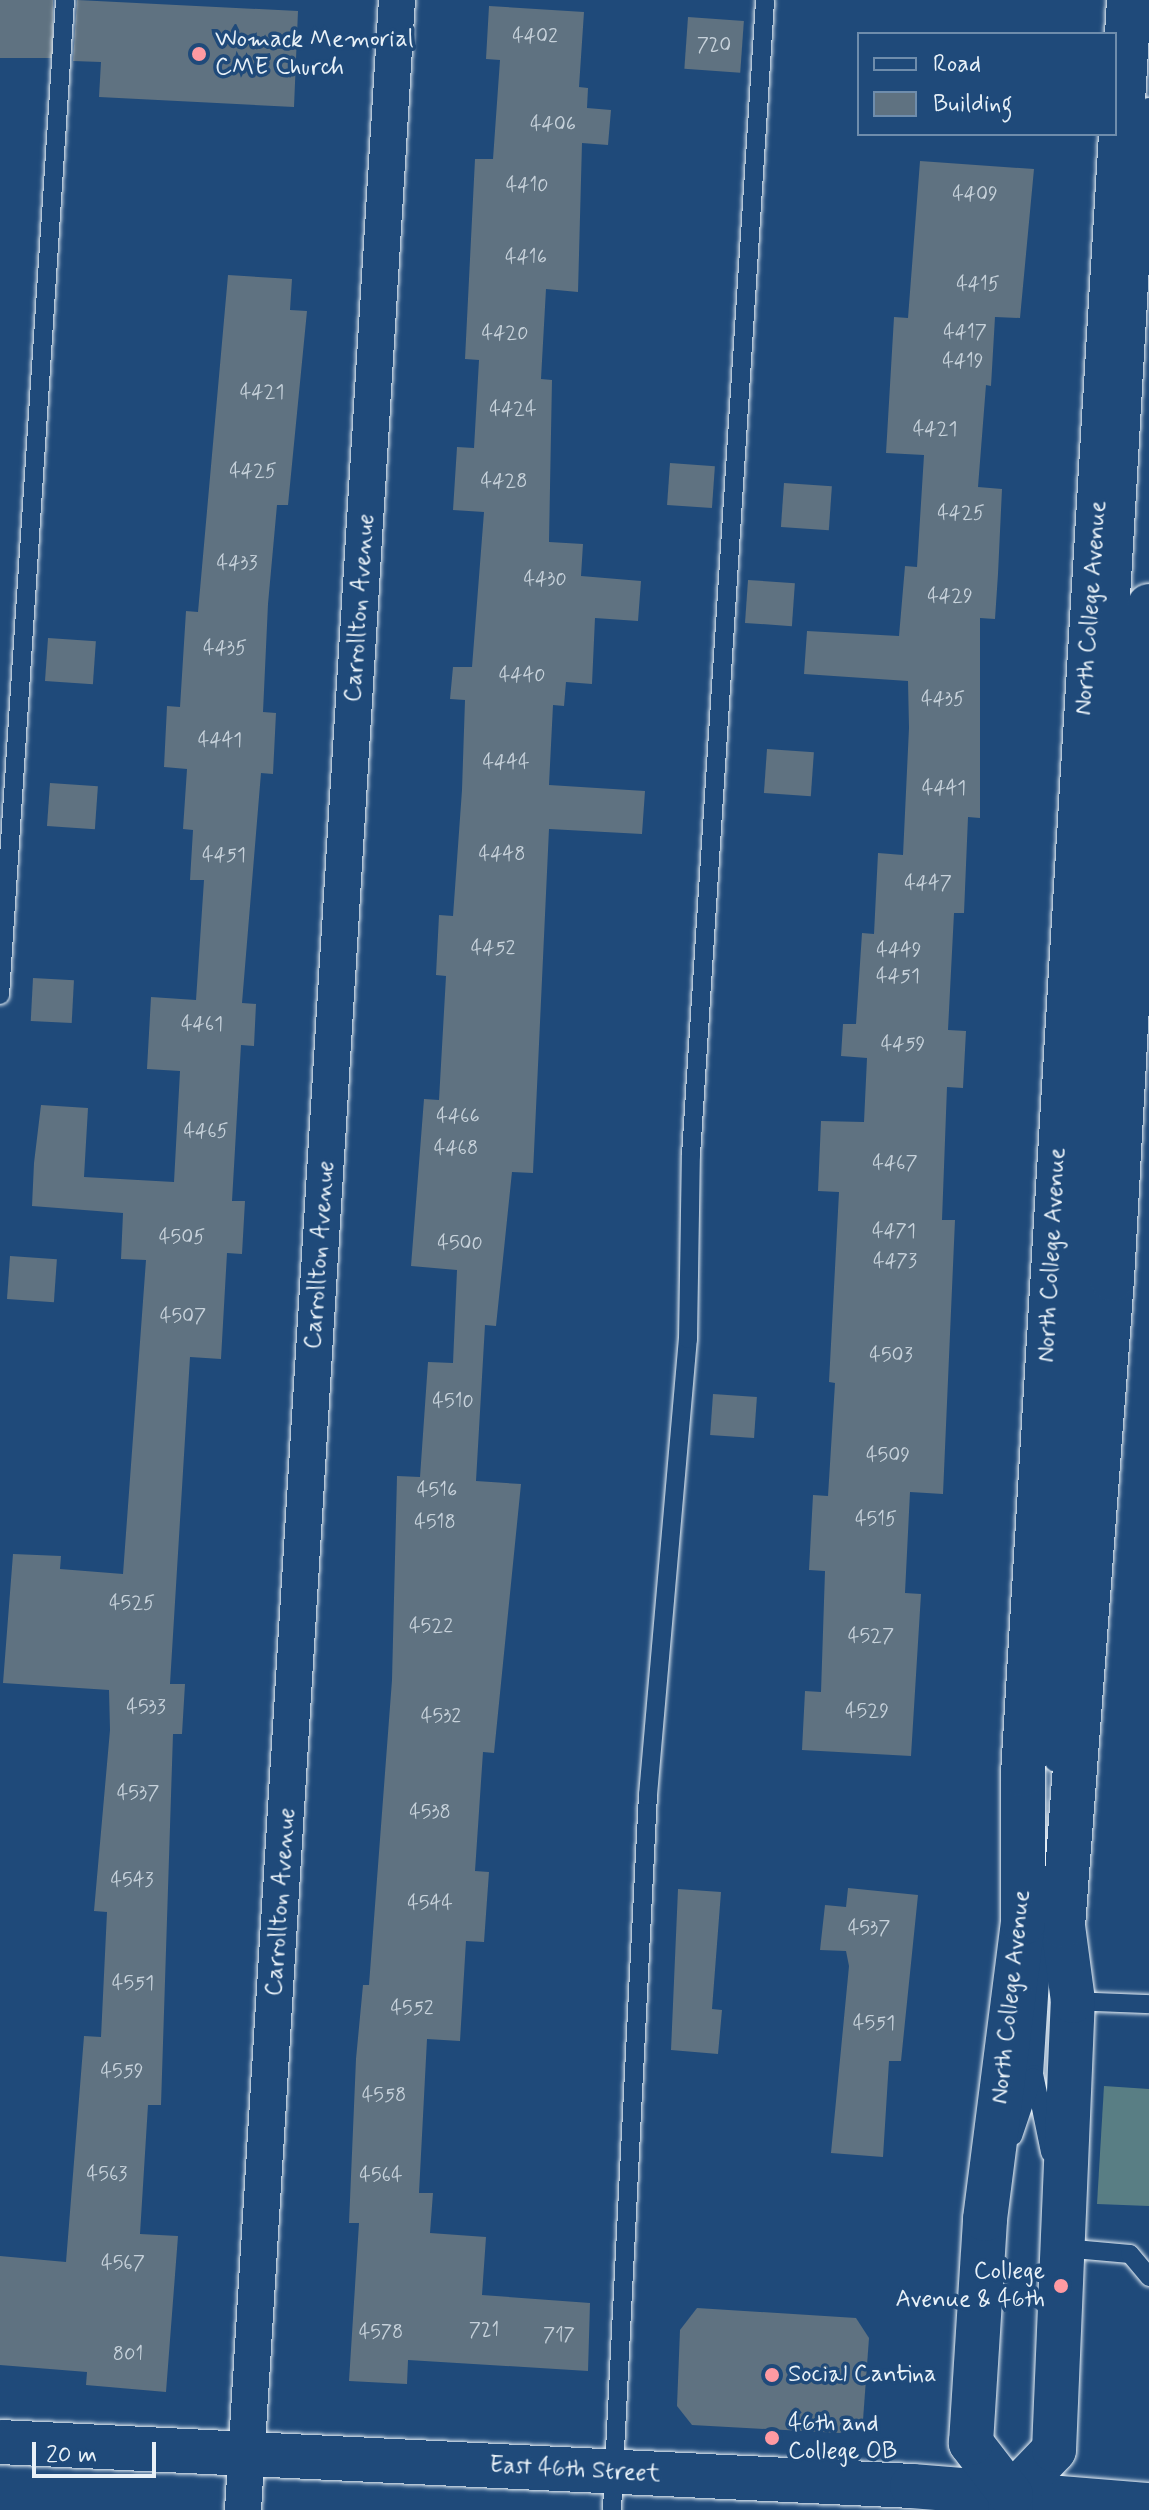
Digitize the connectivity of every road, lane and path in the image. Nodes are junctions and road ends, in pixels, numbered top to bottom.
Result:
1 (65, 0) edge
2 (397, 0) edge
3 (765, 0) edge
4 (1129, 0) edge
5 (1149, 107) edge
6 (1149, 606) edge
7 (0, 995) edge
8 (1073, 2001) junction
9 (1149, 2004) edge
10 (1034, 2074) junction
11 (985, 2219) junction
12 (1064, 2236) junction
13 (1149, 2277) edge
14 (0, 2442) edge
15 (247, 2456) junction
16 (613, 2490) edge
17 (1011, 2502) edge
18 (1149, 2505) edge
19 (243, 2510) edge

1 - 7 lane
2 - 15 street, Carrollton Avenue
3 - 16 lane
4 - 11 main road, North College Avenue
5 - 10 lane, North College Avenue
6 - 8 main road, North College Avenue
8 - 9 lane
8 - 12 main road, North College Avenue
10 - 11 lane
10 - 12 lane
11 - 17 main road, North College Avenue
12 - 13 lane
12 - 17 main road, North College Avenue
14 - 15 main road, East 46th Street
15 - 16 main road, East 46th Street
15 - 19 street, Carrollton Avenue
16 - 17 main road, East 46th Street
17 - 18 main road, East 46th Street

